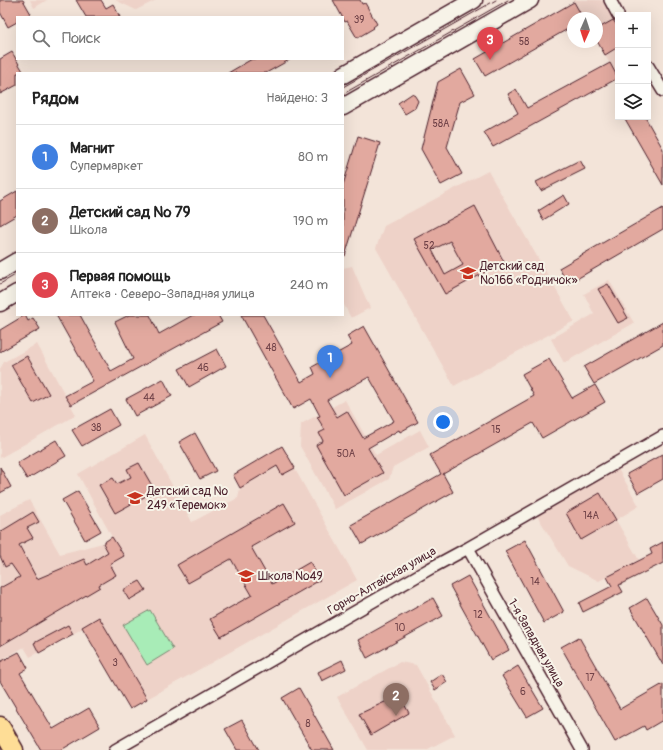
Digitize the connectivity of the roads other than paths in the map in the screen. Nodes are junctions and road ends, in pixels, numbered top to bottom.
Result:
1 (474, 0) edge
2 (530, 0) edge
3 (610, 0) edge
4 (616, 12) edge
5 (651, 71) edge
6 (344, 74) edge
7 (663, 91) edge
8 (344, 106) edge
9 (16, 262) edge
10 (0, 271) edge
11 (16, 294) edge
12 (0, 303) edge
13 (663, 436) edge
14 (468, 548) junction
15 (0, 726) edge
16 (14, 750) edge
17 (115, 750) edge
18 (582, 750) edge

1 - 6 main road
2 - 8 main road
3 - 4 street
5 - 7 street
9 - 10 main road
11 - 12 main road
13 - 14 street, Горно-Алтайская улица
14 - 17 street, Горно-Алтайская улица
14 - 18 street, 1-я Западная улица
15 - 16 main road

